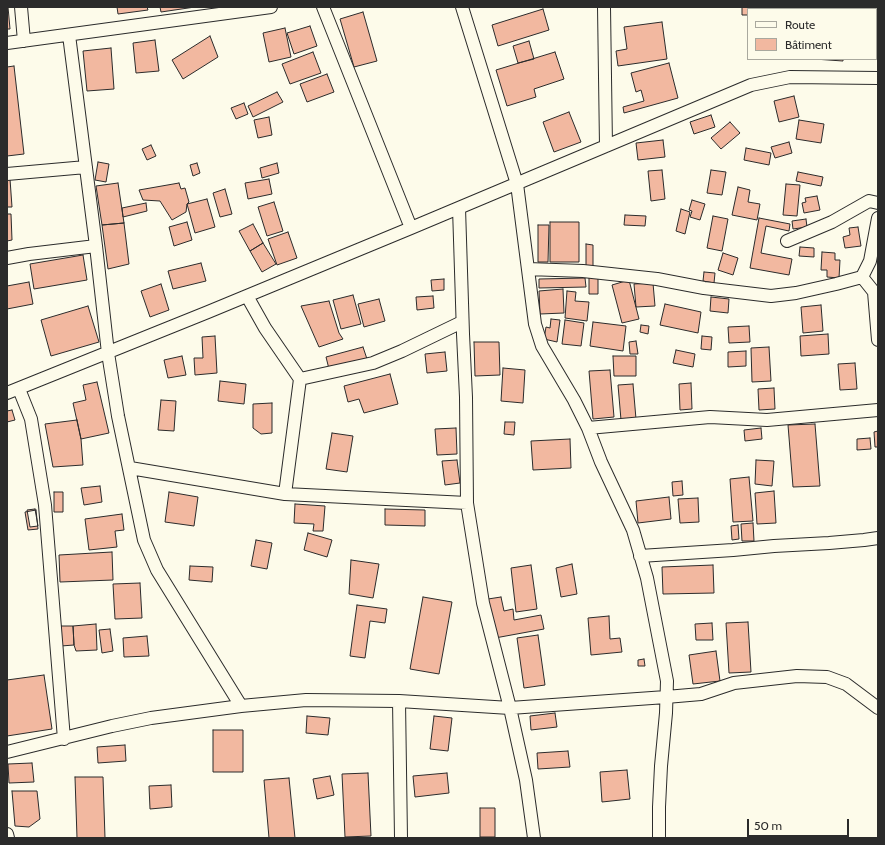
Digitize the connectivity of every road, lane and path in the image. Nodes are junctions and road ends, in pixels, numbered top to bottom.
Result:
1 (21, 7) edge
2 (271, 7) edge
3 (323, 7) edge
4 (462, 7) edge
5 (604, 7) edge
6 (69, 35) junction
7 (24, 41) junction
8 (7, 43) edge
9 (878, 78) edge
10 (606, 146) junction
11 (86, 166) junction
12 (7, 174) edge
13 (517, 184) junction
14 (878, 203) edge
15 (459, 208) junction
16 (878, 218) edge
17 (411, 228) junction
18 (787, 241) dead end
19 (96, 246) junction
20 (7, 258) edge
21 (528, 269) junction
22 (862, 277) junction
23 (247, 296) junction
24 (462, 322) junction
25 (878, 340) edge
26 (108, 353) junction
27 (300, 379) junction
28 (19, 389) junction
29 (7, 393) edge
30 (878, 410) edge
31 (588, 428) junction
32 (130, 468) junction
33 (285, 494) junction
34 (467, 503) junction
35 (878, 538) edge
36 (640, 556) junction
37 (666, 698) junction
38 (398, 701) junction
39 (241, 706) junction
40 (510, 708) junction
41 (878, 708) edge
42 (64, 738) junction
43 (7, 752) edge
44 (7, 834) edge
45 (8, 838) edge
46 (401, 838) edge
47 (534, 838) edge
48 (659, 838) edge

1 - 7 street
2 - 6 street
3 - 17 street
4 - 13 street
5 - 10 street
6 - 7 street
6 - 11 street
7 - 8 street
9 - 10 street
10 - 13 street
11 - 12 street
11 - 19 street
13 - 15 street
13 - 21 street
14 - 18 street
15 - 17 street
15 - 24 street
16 - 22 street
17 - 23 street
19 - 20 street
19 - 26 street
21 - 22 street
21 - 31 street
22 - 25 street
23 - 26 street
23 - 27 street
24 - 27 street
24 - 34 street
26 - 28 street
26 - 32 street
27 - 33 street
28 - 29 street
28 - 42 street
30 - 31 street
31 - 36 street
32 - 33 street
32 - 39 street
33 - 34 street
34 - 40 street
35 - 36 street
36 - 37 street
37 - 40 street
37 - 41 street
37 - 48 street
38 - 39 street
38 - 40 street
38 - 46 street
39 - 42 street
40 - 47 street
42 - 43 street
44 - 45 street

